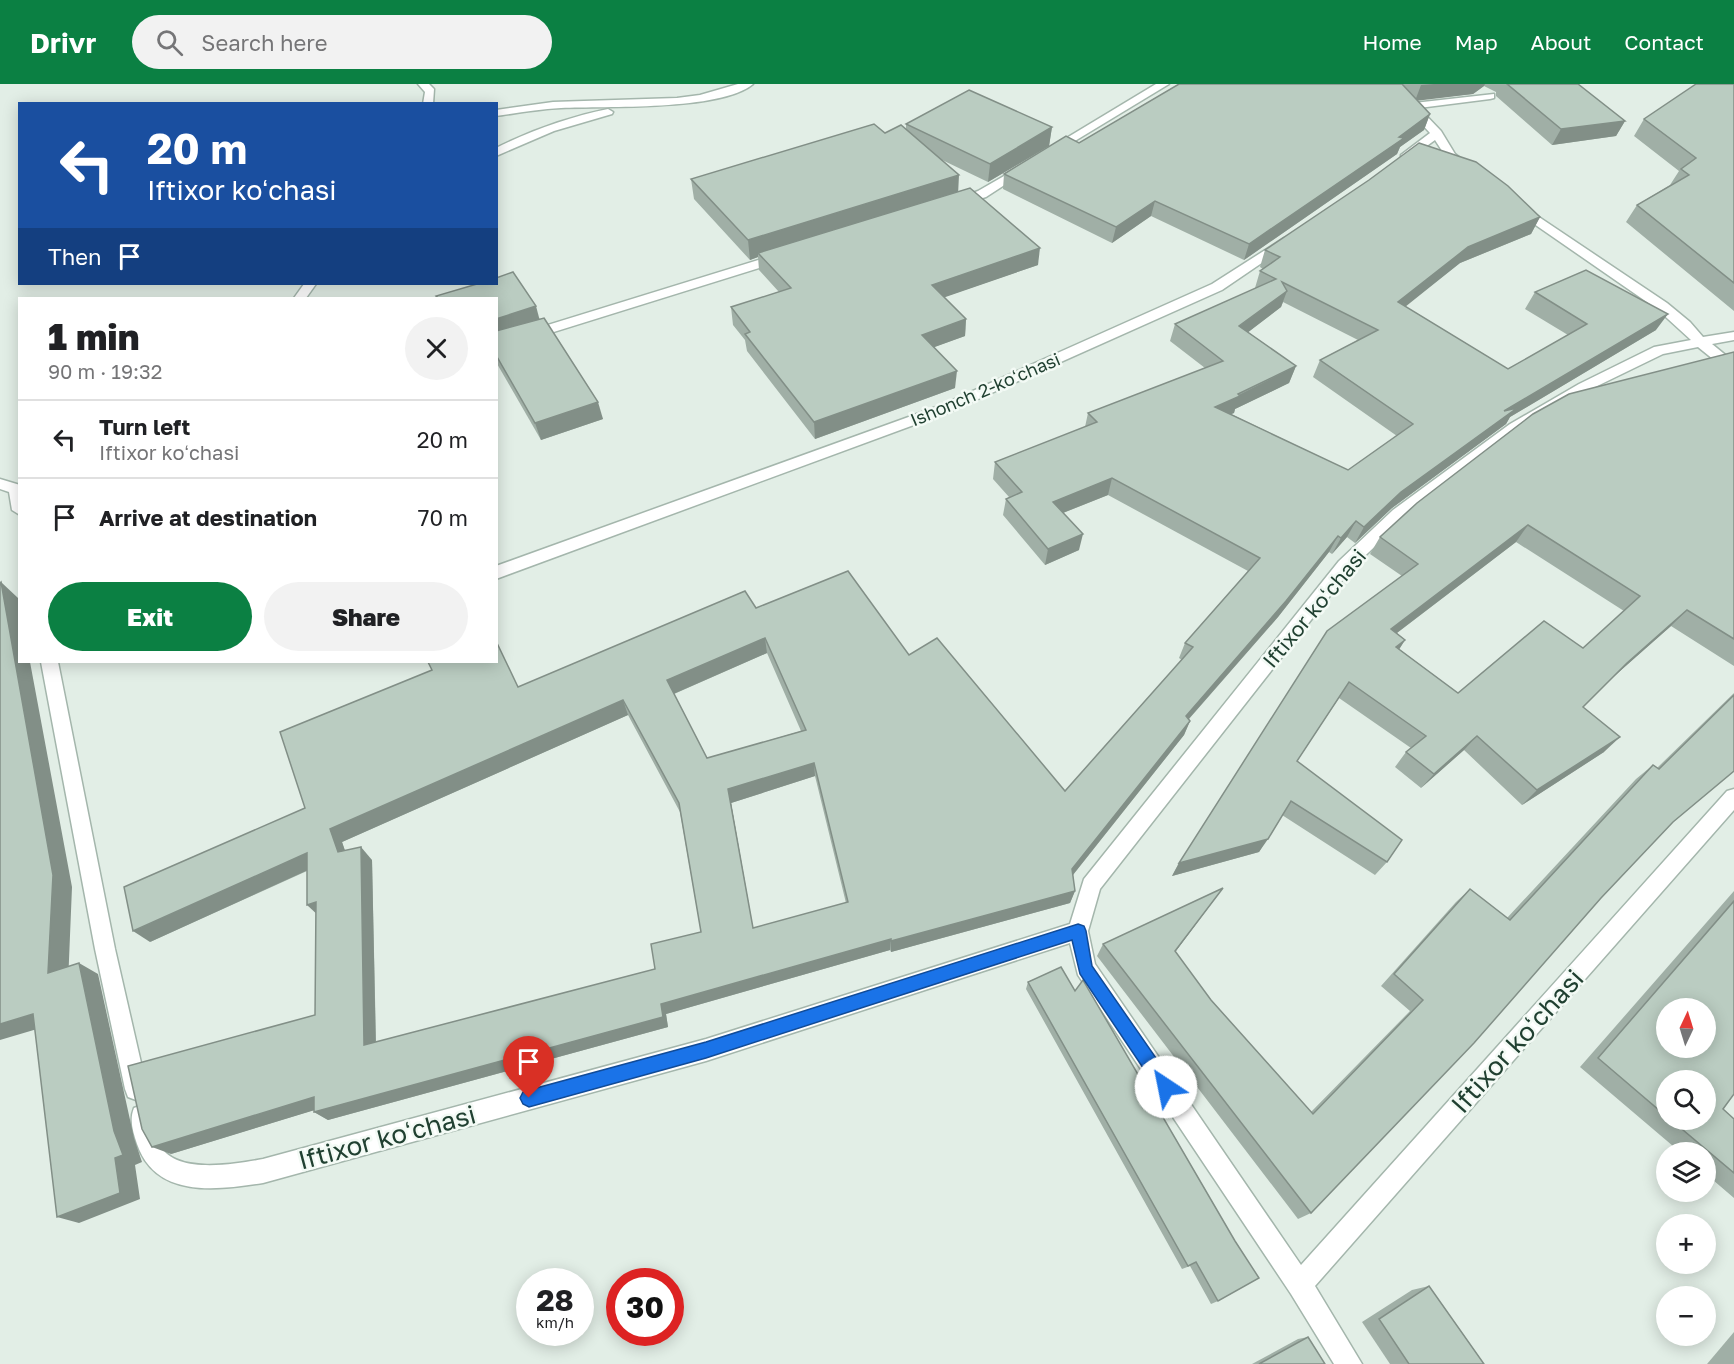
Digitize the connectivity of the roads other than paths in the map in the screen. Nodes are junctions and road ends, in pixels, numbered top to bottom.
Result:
1 (423, 84) edge
2 (748, 84) edge
3 (1164, 84) edge
4 (1390, 84) edge
5 (1490, 96) dead end
6 (428, 102) edge
7 (642, 105) junction
8 (1413, 106) junction
9 (498, 113) edge
10 (1437, 133) junction
11 (498, 152) edge
12 (1393, 166) edge
13 (1477, 177) edge
14 (1503, 197) edge
15 (948, 205) edge
16 (1292, 236) edge
17 (790, 254) edge
18 (1734, 336) edge
19 (1699, 341) junction
20 (498, 345) edge
21 (1734, 369) edge
22 (0, 484) edge
23 (18, 500) edge
24 (498, 572) edge
25 (49, 663) edge
26 (1734, 797) edge
27 (1078, 931) junction
28 (1300, 1285) junction
29 (1349, 1364) edge

1 - 6 street
2 - 7 street
3 - 15 street
4 - 8 street
5 - 8 street
7 - 9 street
7 - 11 street
8 - 10 street
10 - 12 street
10 - 13 street
14 - 19 street
16 - 24 street, Ishonch 2-koʻchasi
17 - 20 street
18 - 19 street, Iftixor koʻchasi
19 - 21 street
19 - 27 street, Iftixor koʻchasi
22 - 23 street
25 - 27 street, Iftixor koʻchasi
26 - 28 street, Iftixor koʻchasi
27 - 28 street, Iftixor koʻchasi
28 - 29 street, Iftixor koʻchasi

